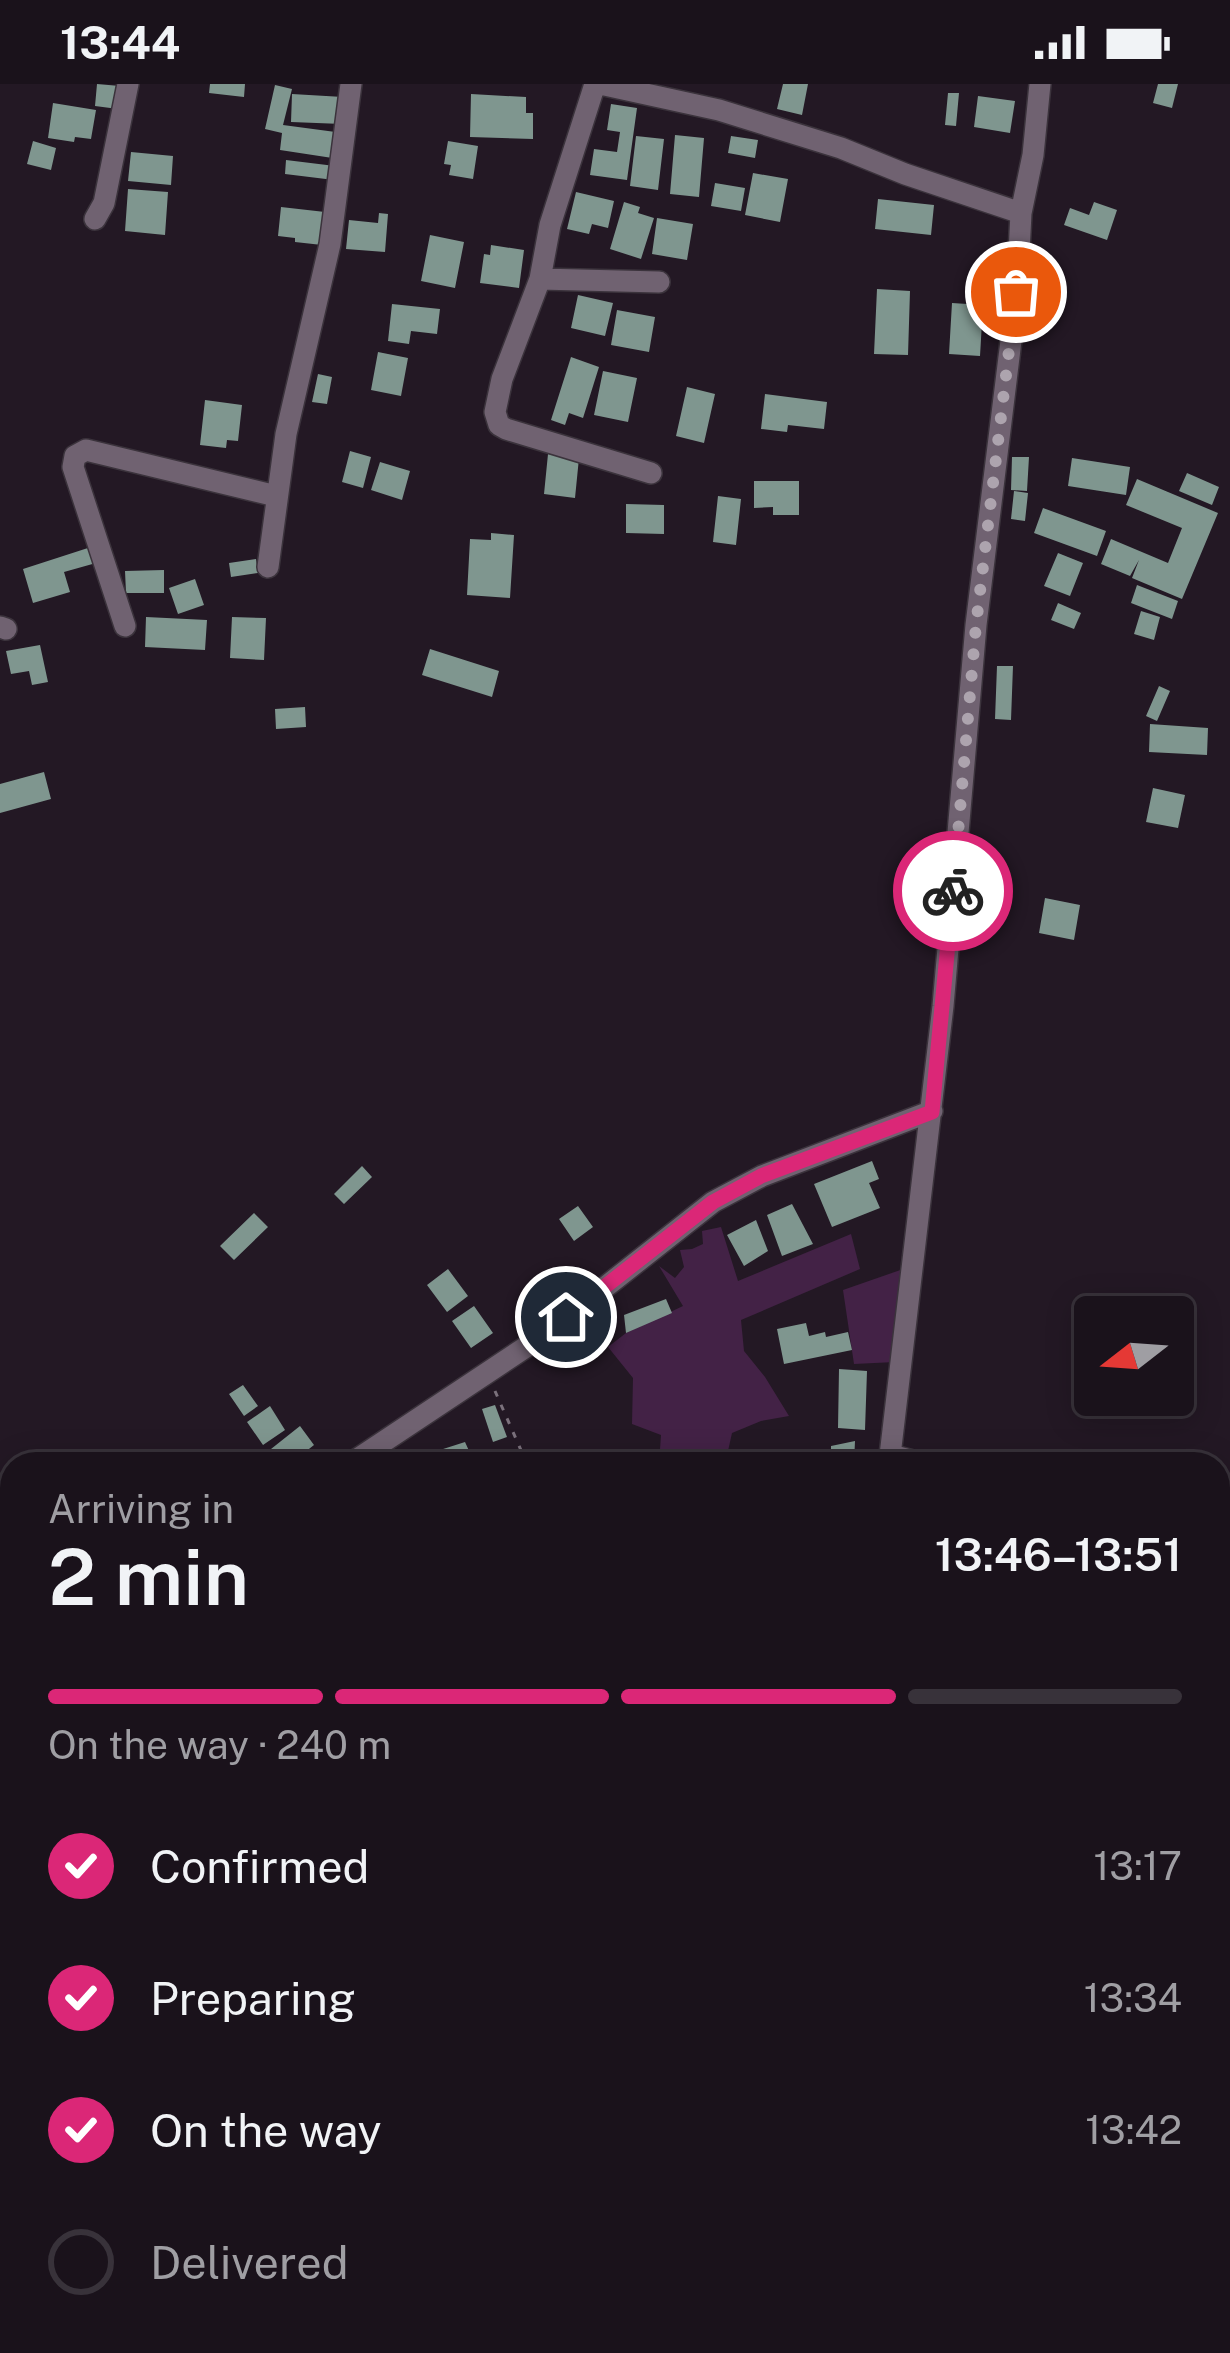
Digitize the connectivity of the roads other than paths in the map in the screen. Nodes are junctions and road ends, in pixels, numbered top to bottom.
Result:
1 (128, 84) edge
2 (351, 84) edge
3 (598, 84) edge
4 (1040, 84) edge
5 (1021, 213) junction
6 (95, 219) dead end
7 (540, 280) junction
8 (659, 282) dead end
9 (651, 473) dead end
10 (276, 496) junction
11 (268, 567) dead end
12 (125, 626) dead end
13 (932, 1112) junction
14 (368, 1452) edge
15 (891, 1452) edge

1 - 6 street
2 - 10 street
3 - 5 street
3 - 7 street
4 - 5 street
5 - 13 street
7 - 8 street
7 - 9 street
10 - 11 street
10 - 12 street
13 - 14 street
13 - 15 street

